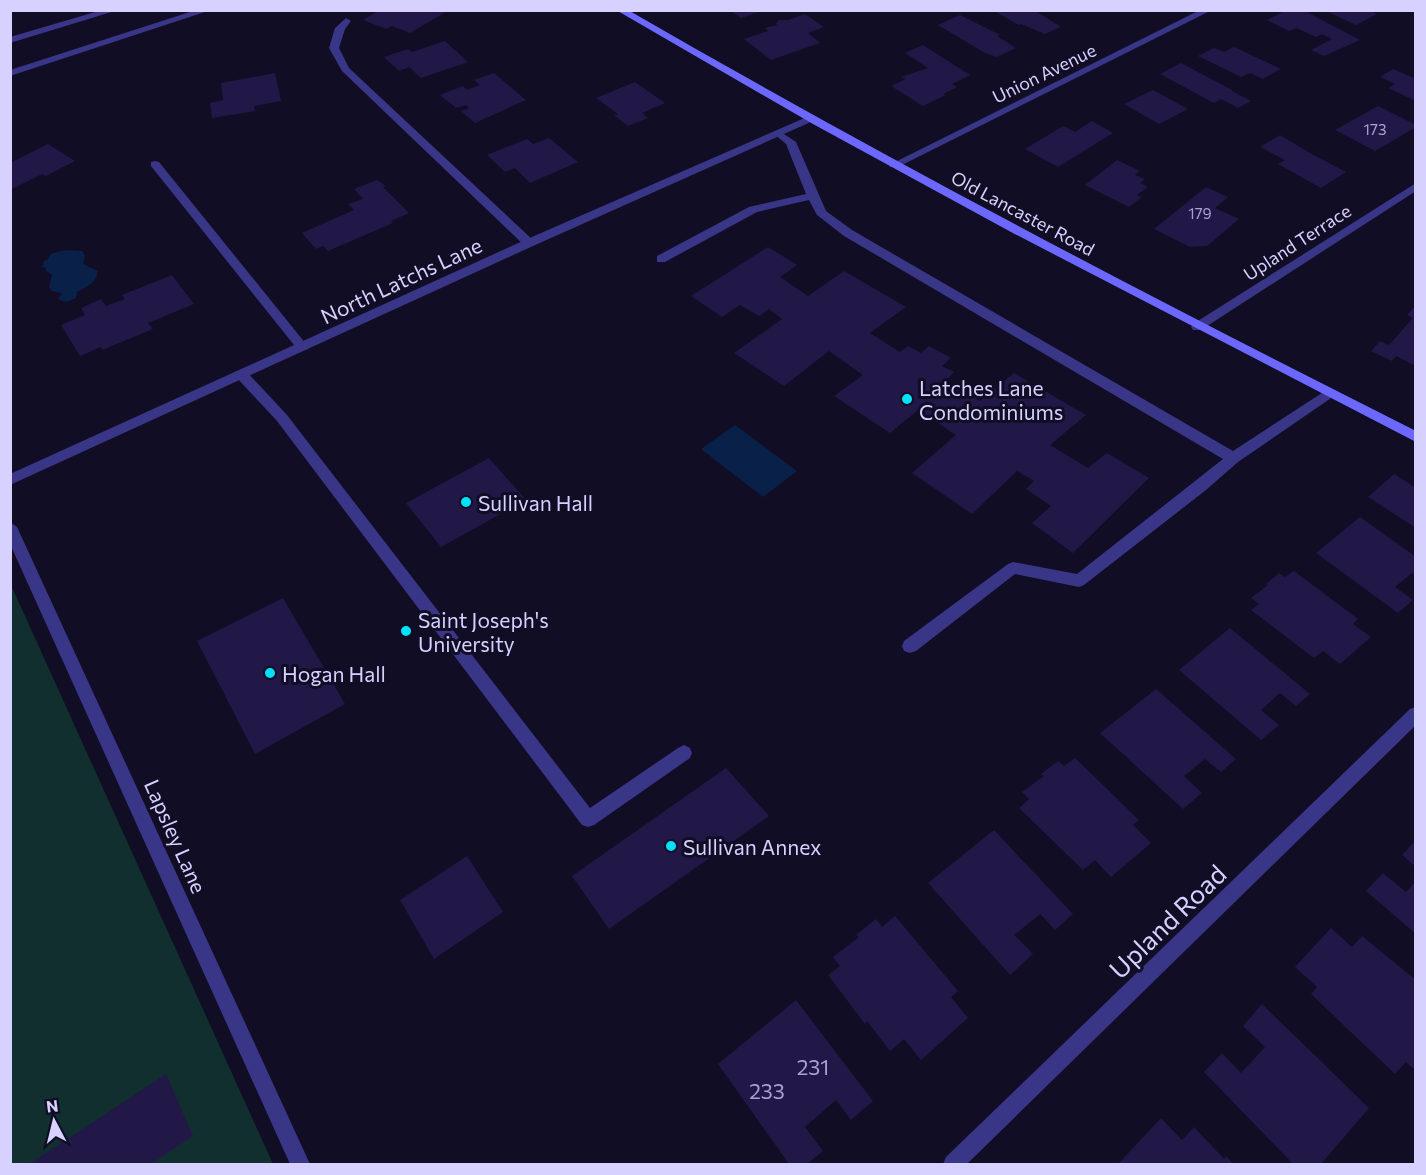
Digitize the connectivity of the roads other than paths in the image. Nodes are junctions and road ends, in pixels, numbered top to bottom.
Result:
1 (114, 10) edge
2 (207, 10) edge
3 (1208, 10) edge
4 (621, 11) edge
5 (346, 21) dead end
6 (10, 40) edge
7 (10, 73) edge
8 (809, 119) junction
9 (778, 133) junction
10 (155, 164) dead end
11 (894, 165) junction
12 (1416, 186) edge
13 (813, 196) junction
14 (529, 243) junction
15 (661, 259) dead end
16 (1197, 327) junction
17 (302, 347) junction
18 (241, 374) junction
19 (1330, 394) junction
20 (1416, 437) edge
21 (1233, 458) junction
22 (10, 480) edge
23 (10, 526) edge
24 (910, 646) dead end
25 (1416, 714) edge
26 (684, 753) dead end
27 (300, 1164) edge
28 (953, 1164) edge

1 - 6 street
2 - 7 street
3 - 11 street, Union Avenue
4 - 8 main road, Old Lancaster Road
5 - 14 street
8 - 9 street, North Latchs Lane
8 - 11 main road, Old Lancaster Road
9 - 13 street
9 - 14 street, North Latchs Lane
10 - 17 street
11 - 16 main road, Old Lancaster Road
12 - 16 street, Upland Terrace
13 - 15 street
13 - 21 street
14 - 17 street, North Latchs Lane
16 - 19 main road, Old Lancaster Road
17 - 18 street, North Latchs Lane
18 - 22 street, North Latchs Lane
18 - 26 street
19 - 20 main road, Old Lancaster Road
19 - 21 street
21 - 24 street
23 - 27 street, Lapsley Lane
25 - 28 street, Upland Road

